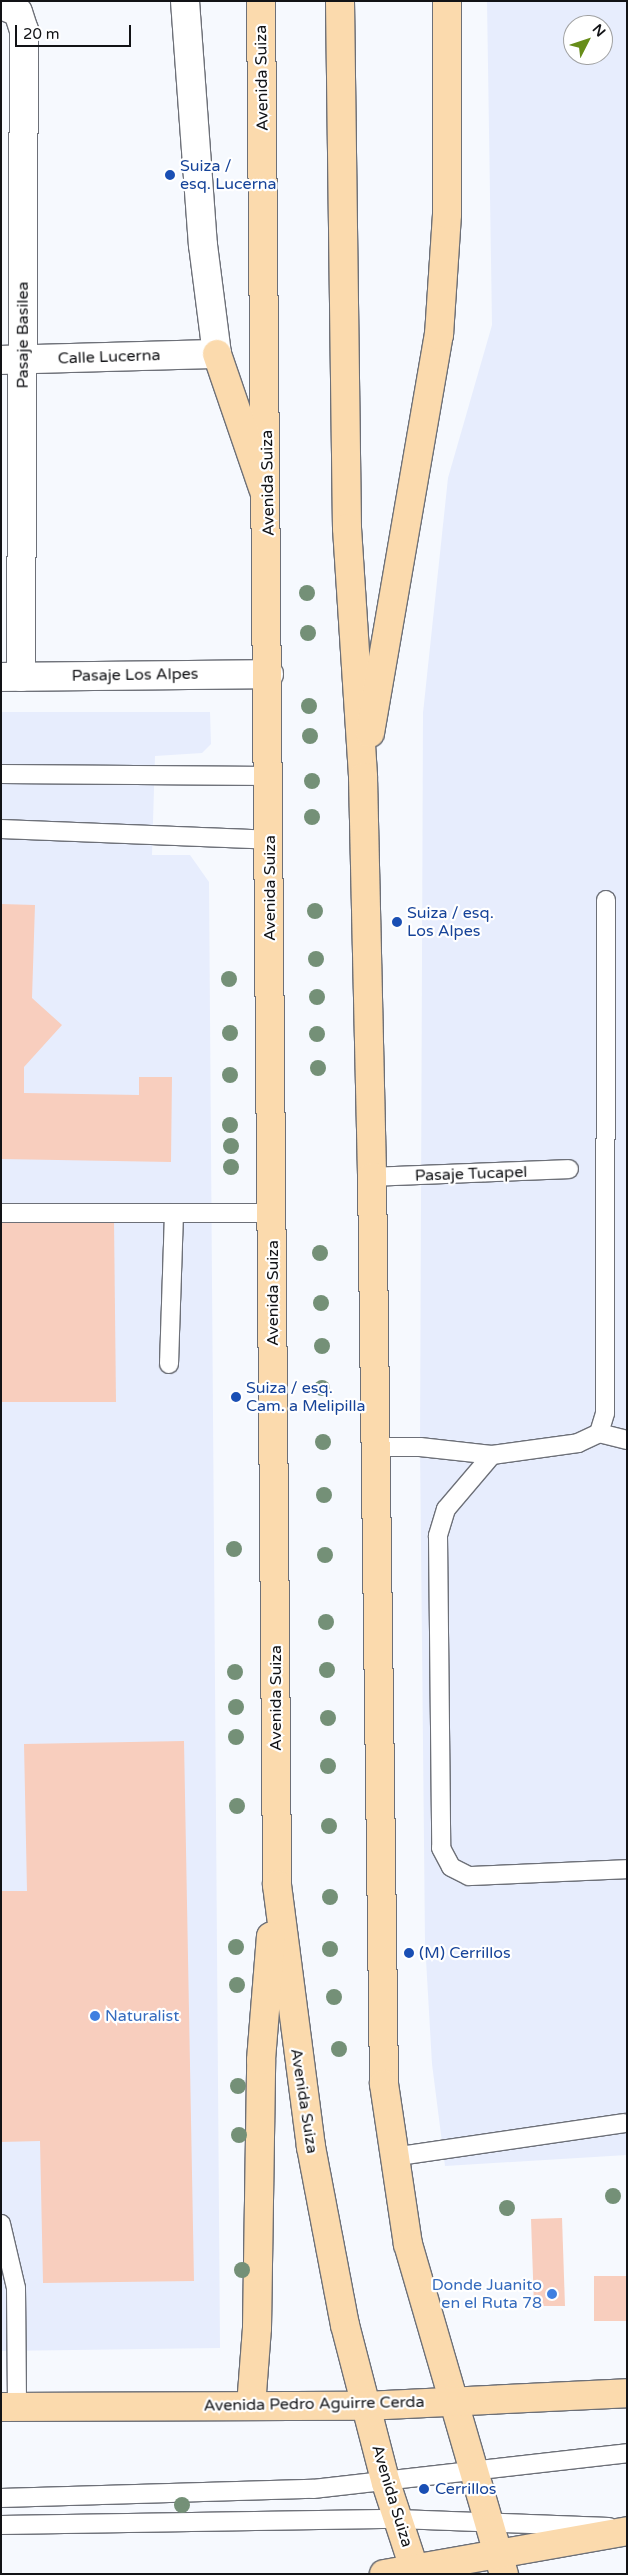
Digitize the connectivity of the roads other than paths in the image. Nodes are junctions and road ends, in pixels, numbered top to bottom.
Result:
1 (185, 1) edge
2 (261, 1) edge
3 (340, 1) edge
4 (447, 1) edge
5 (1, 5) edge
6 (217, 354) junction
7 (12, 360) edge
8 (268, 501) junction
9 (269, 674) junction
10 (11, 677) edge
11 (1, 774) edge
12 (270, 776) junction
13 (363, 777) junction
14 (1, 829) edge
15 (270, 840) junction
16 (606, 900) dead end
17 (569, 1170) dead end
18 (372, 1177) junction
19 (1, 1213) edge
20 (174, 1213) junction
21 (272, 1213) junction
22 (169, 1364) dead end
23 (599, 1433) junction
24 (627, 1440) edge
25 (375, 1447) junction
26 (492, 1456) junction
27 (627, 1869) edge
28 (277, 1885) junction
29 (625, 2122) dead end
30 (392, 2157) junction
31 (1, 2224) edge
32 (627, 2393) edge
33 (451, 2401) junction
34 (250, 2406) junction
35 (365, 2406) junction
36 (9, 2407) edge
37 (627, 2453) edge
38 (472, 2471) junction
39 (386, 2483) junction
40 (1, 2498) edge
41 (398, 2519) junction
42 (487, 2520) junction
43 (1, 2526) edge
44 (627, 2529) edge
45 (501, 2565) edge
46 (415, 2572) edge
47 (384, 2574) edge

1 - 6 street
2 - 8 main road, Avenida Suiza
3 - 13 main road
4 - 13 main road
5 - 7 street, Pasaje Basilea
6 - 7 street, Calle Lucerna
6 - 8 main road
7 - 10 street, Pasaje Basilea
8 - 9 main road, Avenida Suiza
9 - 10 street, Pasaje Los Alpes
9 - 12 main road, Avenida Suiza
11 - 12 lane
12 - 15 main road, Avenida Suiza
13 - 18 main road
14 - 15 lane
15 - 21 main road, Avenida Suiza
16 - 23 lane
17 - 18 lane, Pasaje Tucapel
18 - 25 main road
19 - 20 lane
20 - 21 lane
20 - 22 lane
21 - 28 main road, Avenida Suiza
23 - 24 lane
23 - 26 lane
25 - 26 lane
25 - 30 main road
26 - 27 lane
28 - 34 main road
28 - 35 main road, Avenida Suiza
29 - 30 lane
30 - 33 main road
31 - 36 lane
32 - 33 main road, Avenida Pedro Aguirre Cerda
33 - 35 main road, Avenida Pedro Aguirre Cerda
33 - 38 main road
34 - 35 main road, Avenida Pedro Aguirre Cerda
34 - 36 main road, Avenida Pedro Aguirre Cerda
35 - 39 main road, Avenida Suiza
37 - 38 lane
38 - 39 lane
38 - 42 main road
39 - 40 lane
39 - 41 main road, Avenida Suiza
41 - 42 lane
41 - 43 lane
41 - 46 main road, Avenida Suiza
42 - 44 lane
42 - 45 main road
44 - 45 main road
45 - 46 main road
46 - 47 main road

